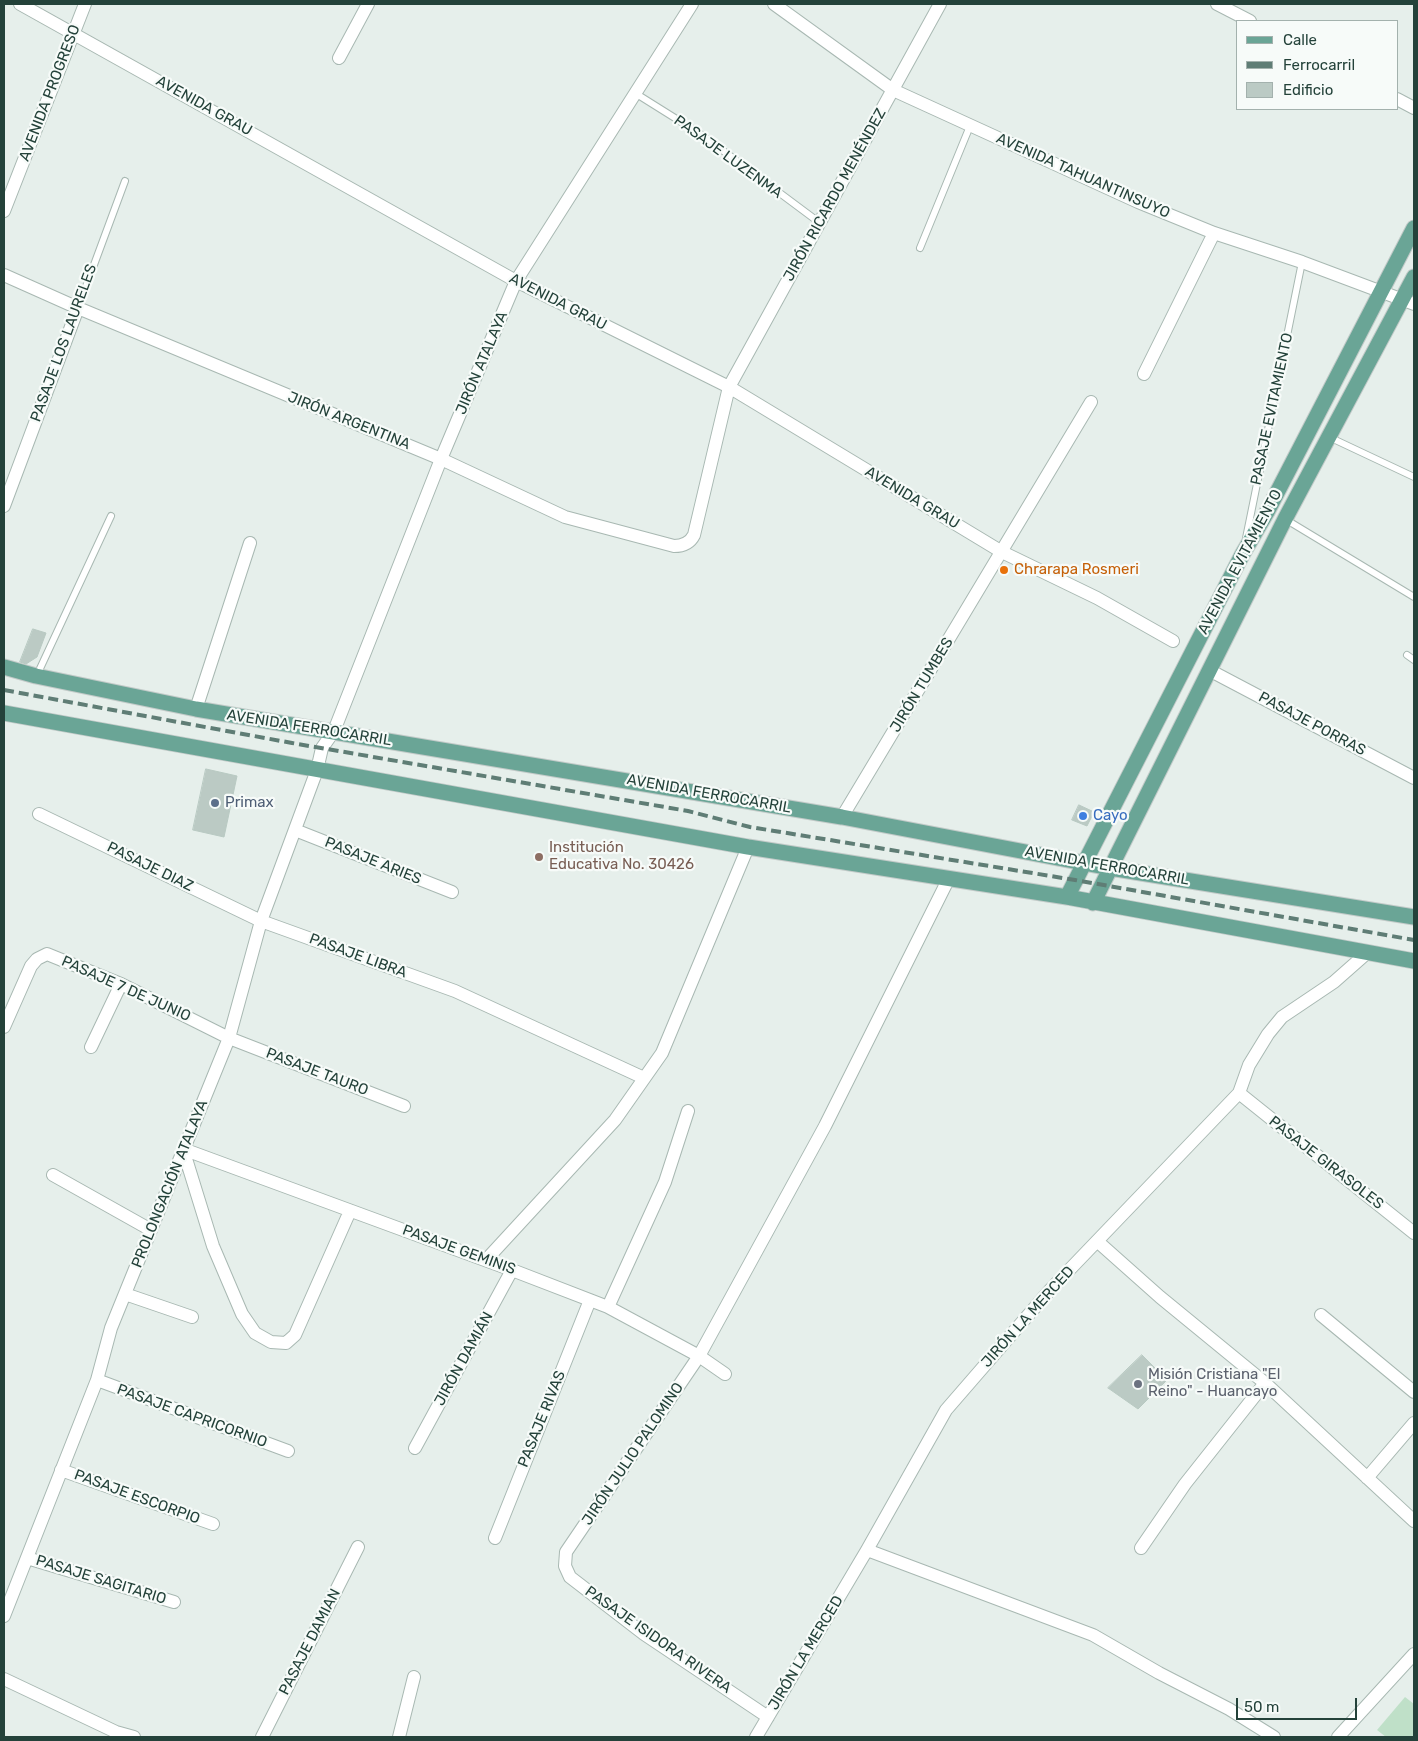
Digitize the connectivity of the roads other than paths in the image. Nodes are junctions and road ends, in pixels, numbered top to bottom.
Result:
1 (20, 4) edge
2 (85, 4) edge
3 (368, 4) edge
4 (692, 4) edge
5 (774, 4) edge
6 (940, 4) edge
7 (1216, 4) edge
8 (1248, 20) edge
9 (73, 34) junction
10 (339, 58) dead end
11 (893, 90) junction
12 (636, 93) junction
13 (1398, 99) edge
14 (1414, 108) edge
15 (970, 126) junction
16 (125, 181) dead end
17 (4, 211) edge
18 (820, 223) junction
19 (1414, 228) edge
20 (1214, 233) junction
21 (920, 248) dead end
22 (1302, 262) junction
23 (4, 275) edge
24 (1414, 277) edge
25 (516, 281) junction
26 (1382, 291) junction
27 (1408, 302) edge
28 (78, 308) junction
29 (1144, 374) dead end
30 (729, 387) junction
31 (1091, 402) dead end
32 (1329, 436) junction
33 (441, 459) junction
34 (1414, 477) edge
35 (4, 506) edge
36 (111, 516) dead end
37 (1285, 519) junction
38 (694, 535) joint
39 (250, 543) dead end
40 (1002, 552) junction
41 (1242, 555) junction
42 (1414, 597) edge
43 (1173, 640) dead end
44 (1406, 655) dead end
45 (1414, 660) edge
46 (4, 667) edge
47 (1209, 670) junction
48 (36, 676) junction
49 (196, 709) junction
50 (4, 713) edge
51 (334, 731) junction
52 (322, 748) joint
53 (317, 770) junction
54 (1414, 778) edge
55 (39, 814) dead end
56 (842, 817) junction
57 (295, 830) junction
58 (748, 847) junction
59 (1084, 862) junction
60 (1110, 868) junction
61 (949, 878) junction
62 (452, 892) dead end
63 (1067, 897) junction
64 (1093, 903) junction
65 (1413, 914) edge
66 (260, 921) junction
67 (1368, 952) junction
68 (1414, 961) edge
69 (121, 984) junction
70 (4, 1027) edge
71 (229, 1038) junction
72 (91, 1046) dead end
73 (644, 1078) junction
74 (1239, 1093) junction
75 (404, 1106) dead end
76 (688, 1112) dead end
77 (183, 1149) junction
78 (53, 1175) dead end
79 (350, 1211) junction
80 (151, 1230) junction
81 (1414, 1233) edge
82 (1097, 1241) junction
83 (486, 1260) junction
84 (512, 1270) junction
85 (125, 1294) junction
86 (590, 1300) junction
87 (608, 1307) junction
88 (1320, 1315) dead end
89 (192, 1316) dead end
90 (699, 1356) junction
91 (725, 1374) dead end
92 (96, 1380) junction
93 (1265, 1383) junction
94 (1414, 1392) edge
95 (1414, 1423) edge
96 (415, 1448) dead end
97 (288, 1451) dead end
98 (61, 1470) junction
99 (1367, 1478) junction
100 (1414, 1521) edge
101 (213, 1524) dead end
102 (494, 1538) dead end
103 (358, 1547) dead end
104 (1140, 1548) dead end
105 (867, 1550) junction
106 (566, 1552) joint
107 (27, 1558) junction
108 (174, 1602) dead end
109 (4, 1616) edge
110 (1414, 1654) edge
111 (1409, 1669) edge
112 (414, 1677) dead end
113 (4, 1679) edge
114 (768, 1717) junction
115 (134, 1737) edge
116 (262, 1737) edge
117 (399, 1737) edge
118 (756, 1737) edge
119 (1274, 1737) edge
120 (1338, 1737) edge

1 - 9 street, AVENIDA GRAU
2 - 9 street, AVENIDA PROGRESO
3 - 10 street
4 - 12 street, JIRÓN ATALAYA
5 - 11 street, AVENIDA TAHUANTINSUYO
6 - 11 street, JIRÓN RICARDO MENÉNDEZ
7 - 8 street
9 - 17 street, AVENIDA PROGRESO
9 - 25 street, AVENIDA GRAU
11 - 15 street, AVENIDA TAHUANTINSUYO
11 - 18 street, JIRÓN RICARDO MENÉNDEZ
12 - 18 lane, PASAJE LUZENMA
12 - 25 street, JIRÓN ATALAYA
13 - 14 street
15 - 20 street, AVENIDA TAHUANTINSUYO
15 - 21 lane
16 - 28 lane, PASAJE LOS LAURELES
18 - 30 street, JIRÓN RICARDO MENÉNDEZ
19 - 26 main road, AVENIDA EVITAMIENTO
20 - 22 street, AVENIDA TAHUANTINSUYO
20 - 29 street
22 - 26 street, AVENIDA TAHUANTINSUYO
22 - 41 lane, PASAJE EVITAMIENTO
23 - 28 street, JIRÓN ARGENTINA
24 - 27 main road, AVENIDA EVITAMIENTO
25 - 30 street, AVENIDA GRAU
25 - 33 street, JIRÓN ATALAYA
26 - 27 street, AVENIDA TAHUANTINSUYO
26 - 41 main road, AVENIDA EVITAMIENTO
27 - 32 main road, AVENIDA EVITAMIENTO
28 - 33 street, JIRÓN ARGENTINA
28 - 35 street, PASAJE LOS LAURELES
30 - 38 street, JIRÓN RICARDO MENÉNDEZ
30 - 40 street, AVENIDA GRAU
31 - 40 street, JIRÓN TUMBES
32 - 34 lane
32 - 37 main road, AVENIDA EVITAMIENTO
33 - 38 street, JIRÓN ARGENTINA
33 - 51 street, JIRÓN ATALAYA
36 - 48 lane
37 - 42 lane
37 - 47 main road, AVENIDA EVITAMIENTO
39 - 49 street
40 - 43 street, AVENIDA GRAU
40 - 56 street, JIRÓN TUMBES
41 - 59 main road, AVENIDA EVITAMIENTO
44 - 45 lane
46 - 48 main road, AVENIDA FERROCARRIL
47 - 54 street, PASAJE PORRAS
47 - 60 main road, AVENIDA EVITAMIENTO
48 - 49 main road, AVENIDA FERROCARRIL
49 - 51 main road, AVENIDA FERROCARRIL
50 - 53 main road
51 - 52 street, JIRÓN ATALAYA
51 - 56 main road, AVENIDA FERROCARRIL
52 - 53 street, PROLONGACIÓN ATALAYA
53 - 57 street, PROLONGACIÓN ATALAYA
53 - 58 main road
55 - 66 street, PASAJE DIAZ
56 - 59 main road, AVENIDA FERROCARRIL
57 - 62 street, PASAJE ARIES
57 - 66 street, PROLONGACIÓN ATALAYA
58 - 61 main road
58 - 73 street
59 - 60 main road, AVENIDA FERROCARRIL
59 - 63 main road, AVENIDA EVITAMIENTO
60 - 64 main road, AVENIDA EVITAMIENTO
60 - 65 main road, AVENIDA FERROCARRIL
61 - 63 main road
61 - 90 street, JIRÓN JULIO PALOMINO
63 - 64 main road
64 - 67 main road
66 - 71 street, PROLONGACIÓN ATALAYA
66 - 73 street, PASAJE LIBRA
67 - 68 main road
67 - 74 street, JIRÓN LA MERCED
69 - 70 street, PASAJE 7 DE JUNIO
69 - 71 street, PASAJE 7 DE JUNIO
69 - 72 street
71 - 75 street, PASAJE TAURO
71 - 77 street, PROLONGACIÓN ATALAYA
73 - 83 street
74 - 81 street, PASAJE GIRASOLES
74 - 82 street, JIRÓN LA MERCED
76 - 87 street
77 - 79 street, PASAJE GEMINIS
77 - 79 street
77 - 80 street, PROLONGACIÓN ATALAYA
78 - 80 street
79 - 83 street, PASAJE GEMINIS
80 - 85 street, PROLONGACIÓN ATALAYA
82 - 93 street
82 - 105 street, JIRÓN LA MERCED
83 - 84 street, PASAJE GEMINIS
84 - 86 street, PASAJE GEMINIS
84 - 96 street, JIRÓN DAMIÁN
85 - 89 street
85 - 92 street, PROLONGACIÓN ATALAYA
86 - 87 street, PASAJE GEMINIS
86 - 102 street, PASAJE RIVAS
87 - 90 street, PASAJE GEMINIS
88 - 94 street
90 - 91 street, PASAJE GEMINIS
90 - 106 street, JIRÓN JULIO PALOMINO
92 - 97 street, PASAJE CAPRICORNIO
92 - 98 street, PROLONGACIÓN ATALAYA
93 - 99 street
93 - 104 street
95 - 99 street
98 - 101 street, PASAJE ESCORPIO
98 - 107 street, PROLONGACIÓN ATALAYA
99 - 100 street
103 - 116 street, PASAJE DAMIAN
105 - 114 street, JIRÓN LA MERCED
105 - 119 street
106 - 114 street, PASAJE ISIDORA RIVERA
107 - 108 street, PASAJE SAGITARIO
107 - 109 street, PROLONGACIÓN ATALAYA
110 - 111 street
111 - 120 street
112 - 117 street
113 - 115 street
114 - 118 street, JIRÓN LA MERCED

